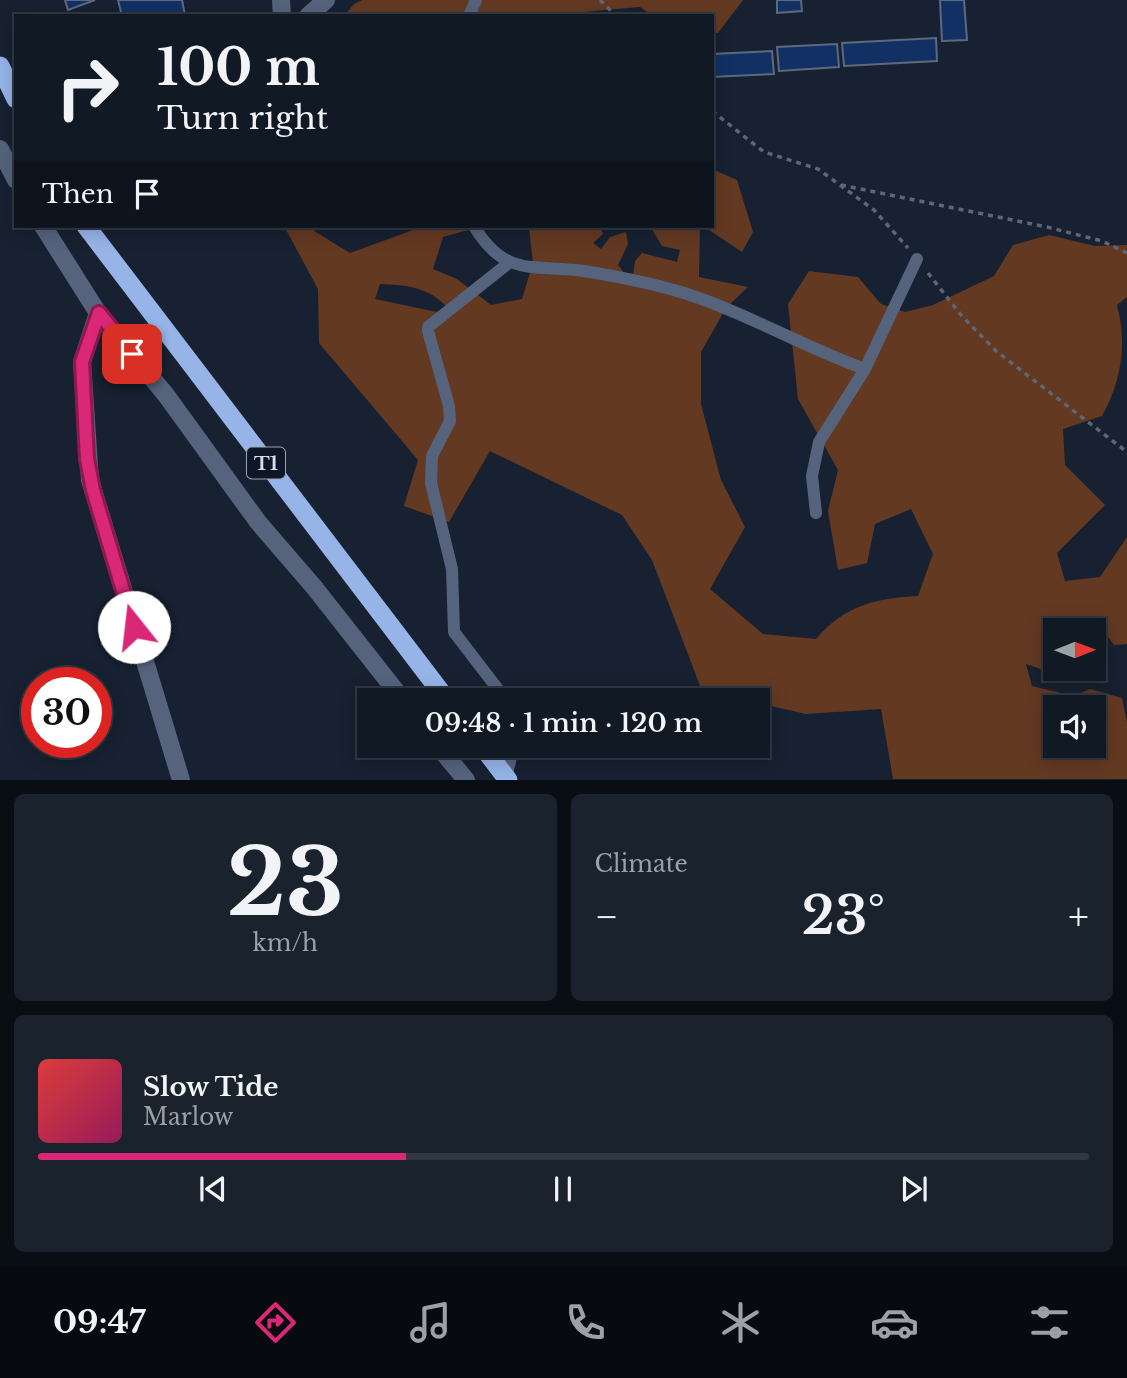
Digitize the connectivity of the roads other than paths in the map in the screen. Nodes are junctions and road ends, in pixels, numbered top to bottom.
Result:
1 (326, 0) edge
2 (310, 14) edge
3 (0, 66) edge
4 (14, 95) edge
5 (0, 149) edge
6 (14, 176) edge
7 (44, 228) edge
8 (89, 228) edge
9 (475, 228) edge
10 (916, 259) dead end
11 (510, 262) junction
12 (99, 313) junction
13 (865, 369) junction
14 (816, 513) dead end
15 (394, 688) edge
16 (438, 688) edge
17 (497, 688) edge
18 (446, 758) edge
19 (491, 758) edge
20 (511, 758) edge
21 (458, 775) edge
22 (507, 778) edge
23 (181, 779) edge

1 - 2 street
3 - 4 highway
5 - 6 street
7 - 12 street
8 - 16 highway, T1
9 - 11 lane
10 - 13 lane
11 - 13 lane
11 - 17 lane
12 - 15 street
12 - 23 street
13 - 14 lane
18 - 21 street
19 - 22 highway
20 - 22 lane

